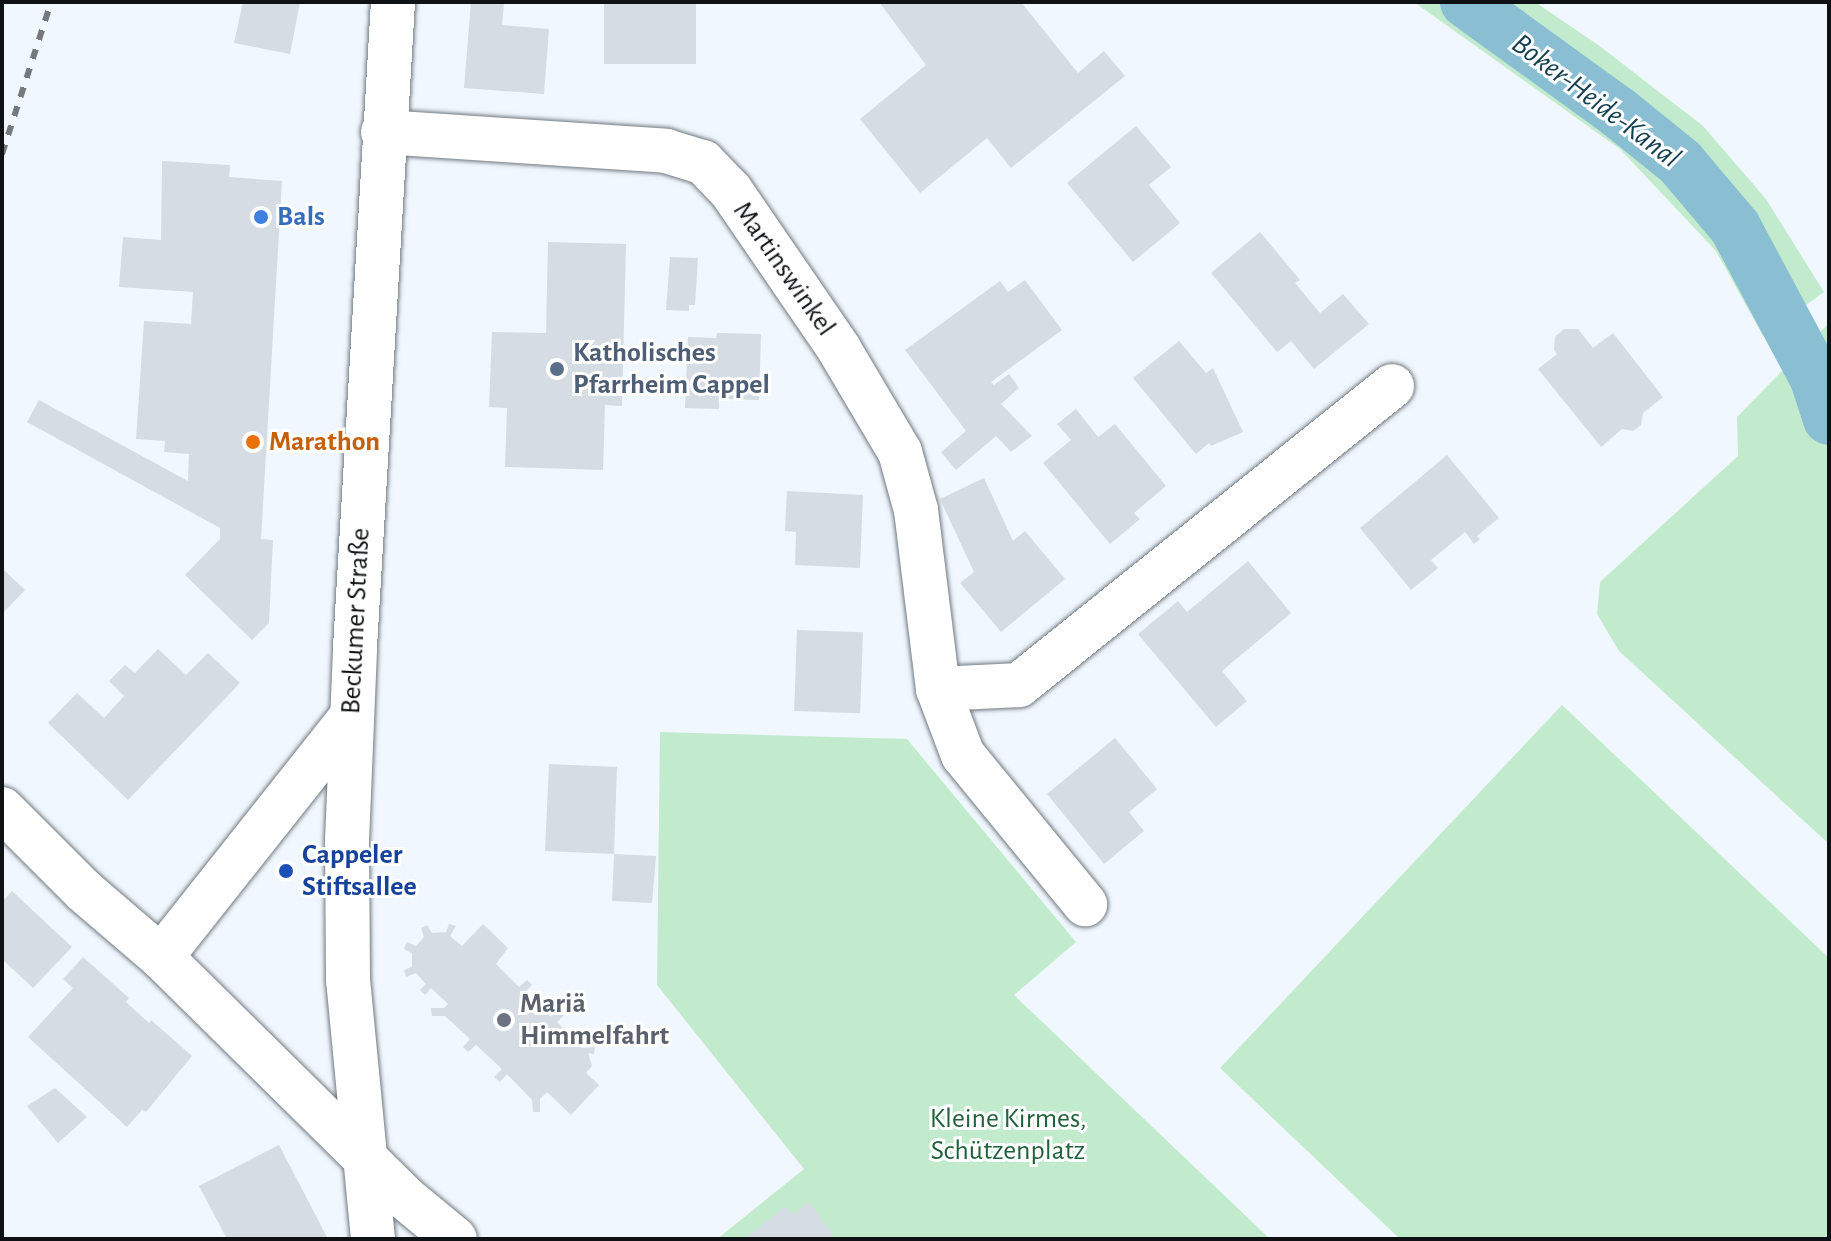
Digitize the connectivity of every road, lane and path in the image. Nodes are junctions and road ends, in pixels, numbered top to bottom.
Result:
1 (393, 2) edge
2 (383, 132) junction
3 (1392, 386) dead end
4 (938, 689) junction
5 (351, 717) junction
6 (2, 809) edge
7 (1085, 904) dead end
8 (161, 957) junction
9 (366, 1157) junction
10 (373, 1239) edge
11 (455, 1239) edge

1 - 2 street, Beckumer Straße
2 - 4 street, Martinswinkel
2 - 5 street, Beckumer Straße
3 - 4 street
4 - 7 street, Martinswinkel
5 - 8 street
5 - 9 street, Beckumer Straße
6 - 8 street
8 - 9 street
9 - 10 street, Beckumer Straße
9 - 11 street

